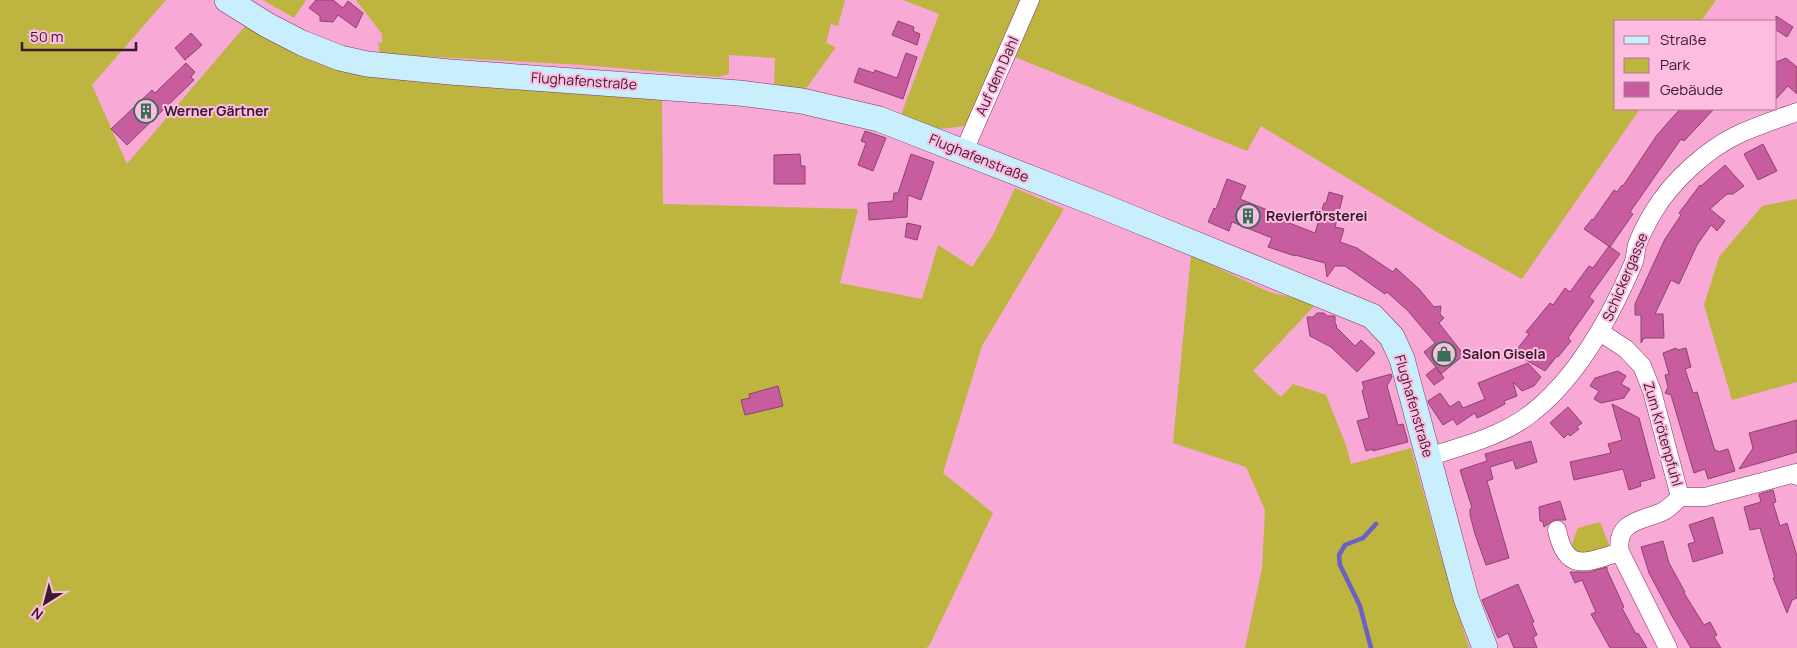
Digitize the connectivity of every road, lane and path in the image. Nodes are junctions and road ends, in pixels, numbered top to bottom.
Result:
1 (227, 0) edge
2 (1030, 0) edge
3 (1797, 112) edge
4 (964, 151) junction
5 (1600, 332) junction
6 (1428, 456) junction
7 (1796, 474) edge
8 (1680, 497) junction
9 (1556, 530) dead end
10 (1620, 552) junction
11 (1485, 648) edge
12 (1668, 648) edge

1 - 4 main road, Flughafenstraße
2 - 4 street, Auf dem Dahl
3 - 5 street, Schickergasse
4 - 6 main road, Flughafenstraße
5 - 6 street, Schickergasse
5 - 8 street, Zum Krötenpfuhl
6 - 11 main road, Flughafenstraße
7 - 8 street, Zum Krötenpfuhl
8 - 10 street, Zum Krötenpfuhl
9 - 10 street
10 - 12 street

